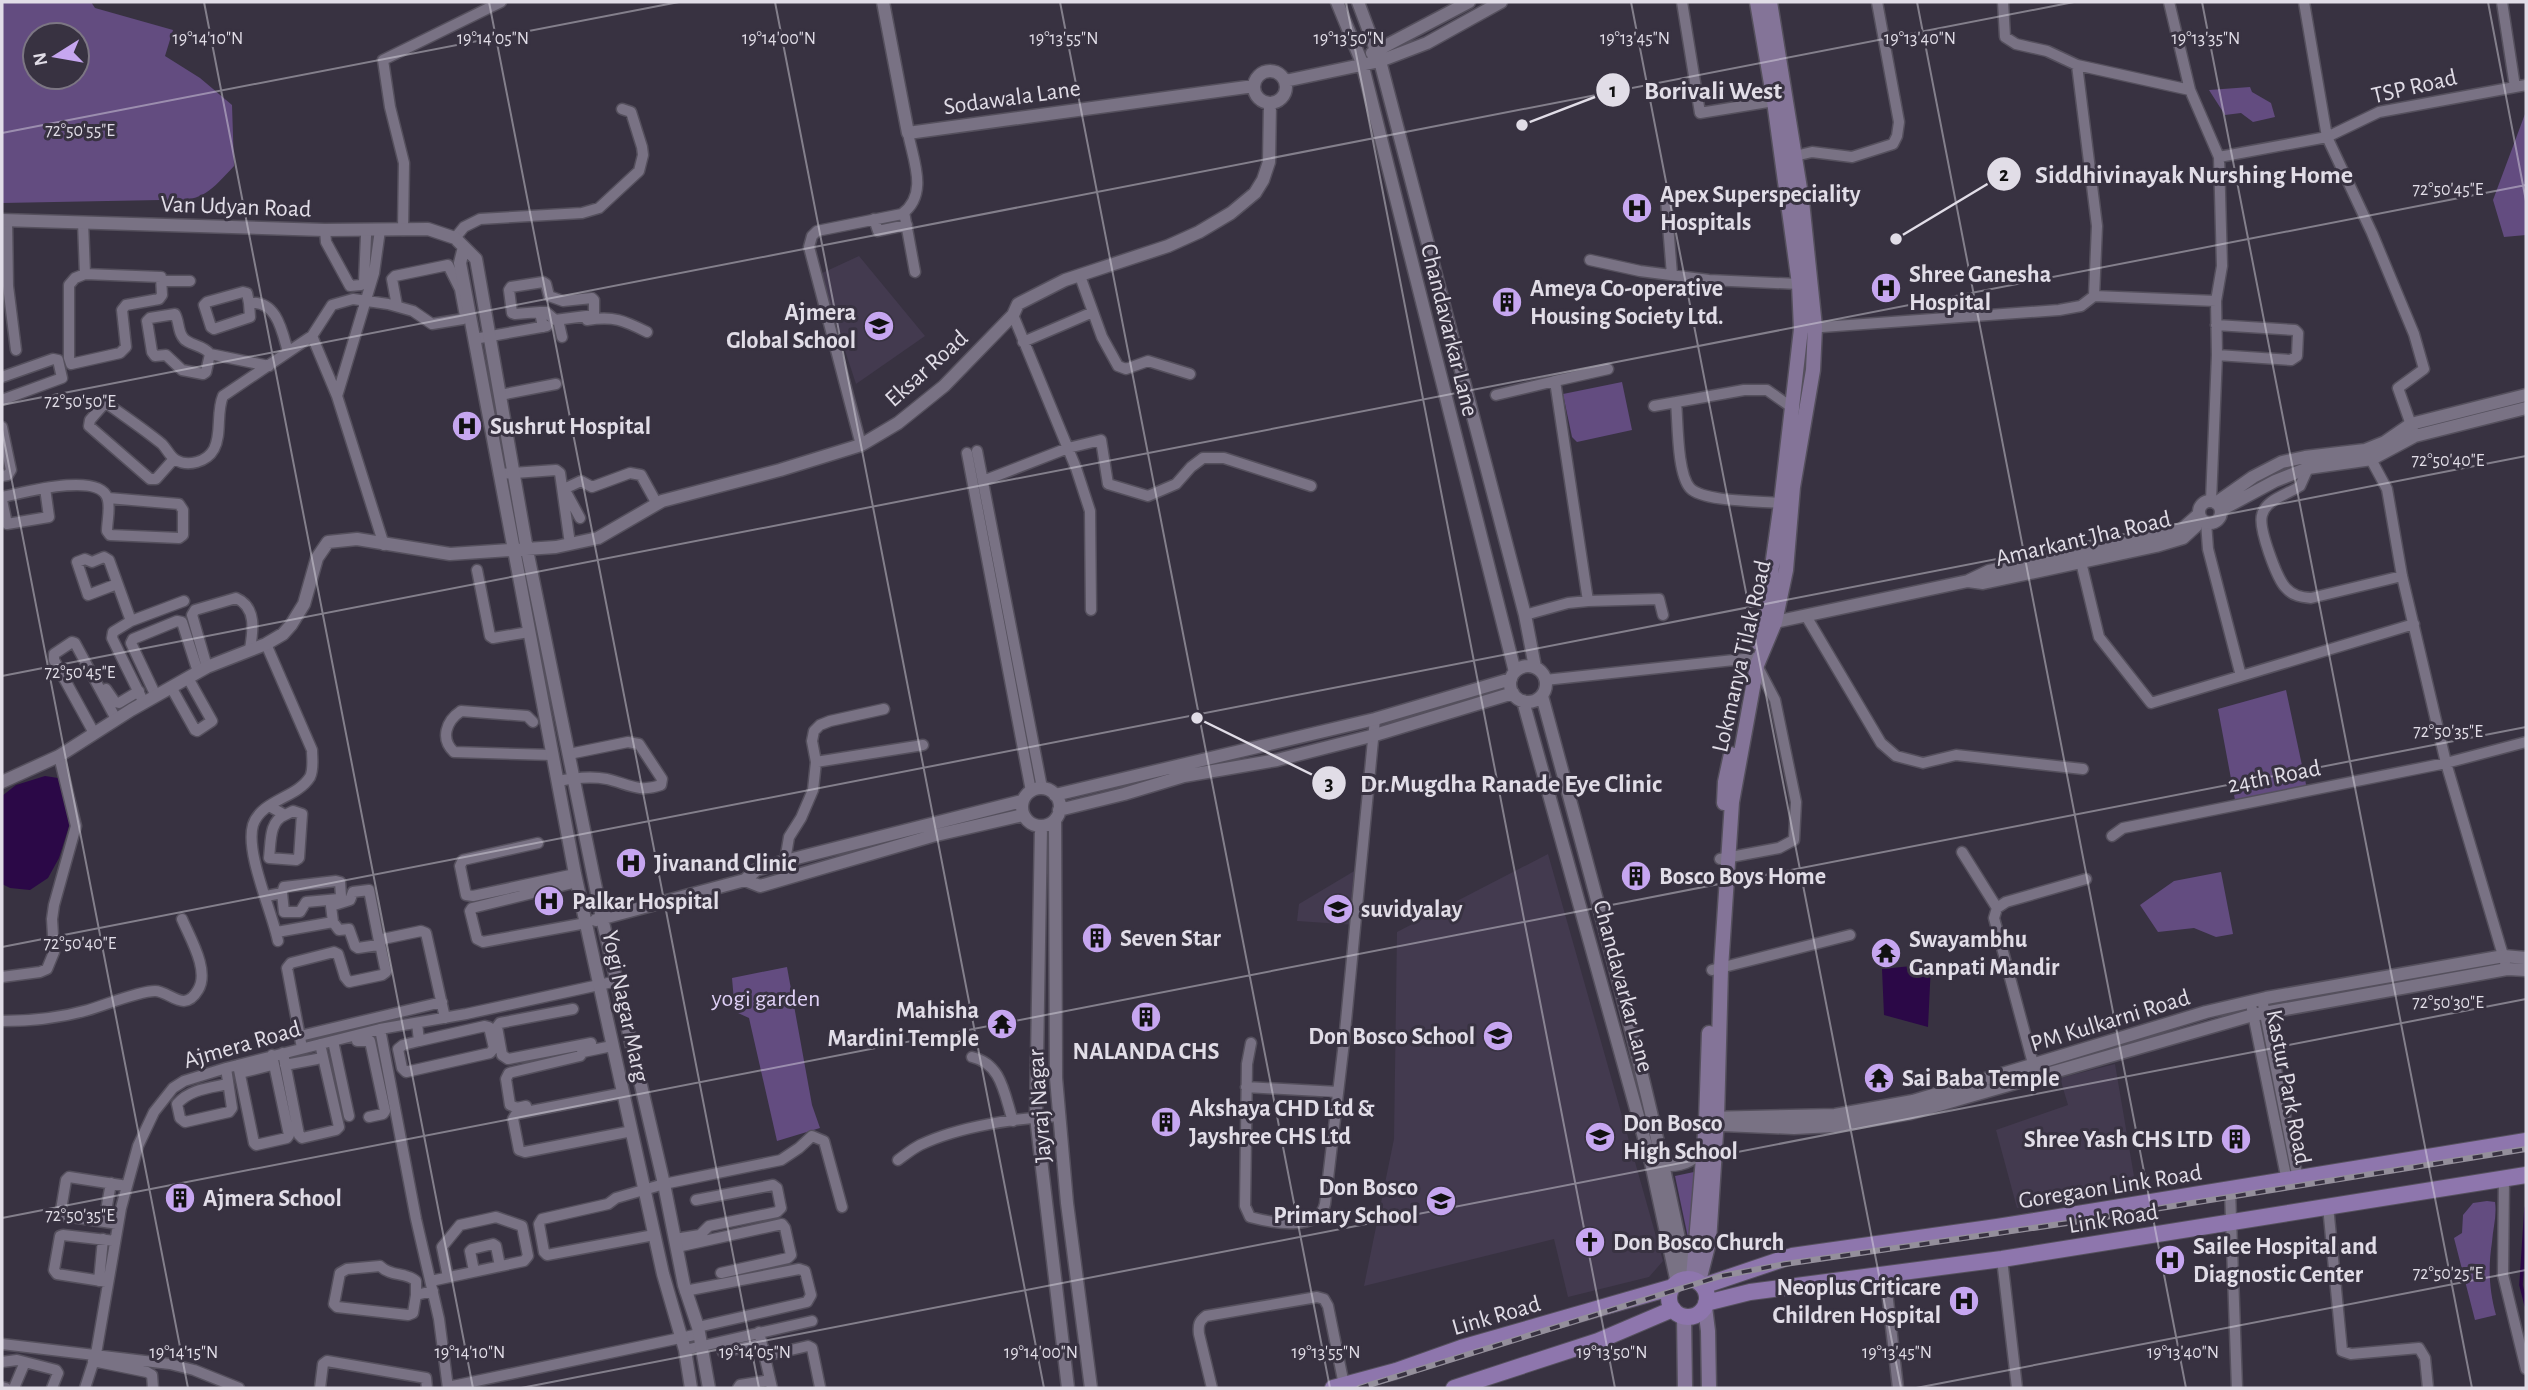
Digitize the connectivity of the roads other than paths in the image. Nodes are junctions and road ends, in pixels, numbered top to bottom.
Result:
1 (501, 2) edge
2 (883, 2) edge
3 (1337, 2) edge
4 (1358, 2) edge
5 (1469, 2) edge
6 (1501, 2) edge
7 (1682, 2) edge
8 (1757, 2) edge
9 (1770, 2) edge
10 (1877, 2) edge
11 (2003, 2) edge
12 (2169, 2) edge
13 (2304, 2) edge
14 (2502, 2) edge
15 (1378, 55) junction
16 (1362, 63) junction
17 (2077, 65) junction
18 (1285, 80) junction
19 (1254, 86) junction
20 (2520, 86) edge
21 (2190, 90) junction
22 (1774, 100) junction
23 (1270, 103) junction
24 (622, 109) dead end
25 (908, 132) junction
26 (2327, 137) junction
27 (1795, 156) junction
28 (2219, 157) junction
29 (1666, 199) dead end
30 (904, 212) junction
31 (876, 219) junction
32 (4, 220) edge
33 (83, 222) junction
34 (907, 225) junction
35 (325, 230) junction
36 (380, 230) junction
37 (402, 230) junction
38 (366, 236) dead end
39 (459, 243) junction
40 (371, 252) junction
41 (1590, 260) dead end
42 (369, 272) junction
43 (915, 272) dead end
44 (85, 274) junction
45 (1672, 275) junction
46 (1080, 276) junction
47 (162, 281) junction
48 (190, 281) dead end
49 (1799, 284) junction
50 (2094, 296) junction
51 (366, 300) junction
52 (2216, 301) junction
53 (249, 303) junction
54 (397, 306) junction
55 (540, 312) junction
56 (1093, 312) junction
57 (1013, 315) junction
58 (561, 324) junction
59 (2216, 325) junction
60 (543, 327) junction
61 (1808, 328) junction
62 (647, 332) dead end
63 (312, 336) junction
64 (490, 336) junction
65 (563, 337) dead end
66 (474, 339) junction
67 (1023, 342) junction
68 (16, 350) dead end
69 (288, 352) junction
70 (211, 354) junction
71 (2217, 355) junction
72 (269, 366) junction
73 (1608, 369) dead end
74 (1190, 374) dead end
75 (2, 377) edge
76 (1555, 381) junction
77 (556, 384) dead end
78 (500, 395) junction
79 (1496, 395) dead end
80 (2526, 395) edge
81 (337, 396) junction
82 (2, 400) edge
83 (1676, 402) junction
84 (1654, 406) dead end
85 (2526, 408) edge
86 (1794, 409) junction
87 (2, 427) edge
88 (2413, 430) junction
89 (861, 444) junction
90 (1068, 448) junction
91 (2369, 455) junction
92 (173, 460) junction
93 (2308, 468) junction
94 (514, 472) junction
95 (499, 474) junction
96 (2, 476) edge
97 (983, 481) junction
98 (1311, 486) dead end
99 (1792, 486) junction
100 (46, 491) junction
101 (108, 498) junction
102 (2, 500) edge
103 (981, 502) junction
104 (657, 503) junction
105 (1781, 503) junction
106 (2216, 505) junction
107 (580, 519) dead end
108 (2202, 519) junction
109 (570, 544) junction
110 (384, 545) junction
111 (513, 549) junction
112 (527, 550) junction
113 (2081, 562) junction
114 (477, 570) dead end
115 (2402, 576) junction
116 (1968, 581) junction
117 (117, 584) dead end
118 (184, 601) dead end
119 (1588, 601) junction
120 (1091, 610) dead end
121 (1525, 615) junction
122 (1663, 615) dead end
123 (1806, 616) junction
124 (1770, 619) junction
125 (131, 621) junction
126 (2414, 624) junction
127 (530, 637) junction
128 (547, 639) junction
129 (266, 644) junction
130 (250, 649) junction
131 (1755, 662) junction
132 (92, 667) dead end
133 (1535, 667) junction
134 (198, 672) junction
135 (1513, 675) junction
136 (2241, 676) junction
137 (1545, 680) junction
138 (171, 687) junction
139 (1464, 692) junction
140 (1542, 696) junction
141 (1518, 697) junction
142 (140, 699) junction
143 (1418, 706) junction
144 (560, 707) junction
145 (1467, 707) junction
146 (884, 709) dead end
147 (544, 710) junction
148 (116, 719) junction
149 (1376, 719) junction
150 (1421, 721) junction
151 (533, 722) dead end
152 (94, 733) junction
153 (1375, 735) junction
154 (2526, 742) edge
155 (1274, 744) junction
156 (923, 745) dead end
157 (569, 754) junction
158 (553, 755) junction
159 (59, 756) junction
160 (1216, 757) junction
161 (1278, 760) junction
162 (816, 762) junction
163 (2446, 763) junction
164 (2084, 769) dead end
165 (1219, 770) junction
166 (1168, 774) junction
167 (574, 778) junction
168 (1121, 778) junction
169 (558, 781) junction
170 (2, 782) edge
171 (1032, 793) junction
172 (1124, 794) junction
173 (1055, 795) junction
174 (269, 806) junction
175 (285, 815) junction
176 (1023, 815) junction
177 (1057, 815) junction
178 (1041, 826) junction
179 (923, 832) junction
180 (586, 836) junction
181 (2112, 836) dead end
182 (569, 840) junction
183 (538, 843) dead end
184 (1962, 852) dead end
185 (254, 856) junction
186 (269, 858) junction
187 (1724, 858) junction
188 (785, 860) junction
189 (576, 878) junction
190 (2086, 878) dead end
191 (745, 880) junction
192 (282, 893) junction
193 (266, 896) junction
194 (1997, 908) junction
195 (602, 918) junction
196 (182, 919) dead end
197 (333, 922) junction
198 (586, 923) junction
199 (1850, 936) dead end
200 (2526, 958) edge
201 (2505, 963) junction
202 (1716, 969) junction
203 (2526, 970) edge
204 (2, 977) edge
205 (617, 981) junction
206 (598, 984) junction
207 (528, 1000) junction
208 (2256, 1000) junction
209 (442, 1002) junction
210 (572, 1009) dead end
211 (467, 1014) junction
212 (2259, 1014) junction
213 (532, 1017) junction
214 (445, 1018) junction
215 (2, 1021) edge
216 (416, 1023) junction
217 (380, 1029) junction
218 (470, 1030) junction
219 (300, 1035) junction
220 (419, 1041) junction
221 (611, 1042) junction
222 (333, 1043) junction
223 (1251, 1043) dead end
224 (320, 1044) junction
225 (302, 1048) junction
226 (972, 1057) dead end
227 (274, 1058) junction
228 (386, 1058) junction
229 (317, 1059) dead end
230 (373, 1061) junction
231 (285, 1065) junction
232 (226, 1068) junction
233 (239, 1069) junction
234 (2036, 1071) junction
235 (228, 1084) junction
236 (391, 1086) junction
237 (1246, 1087) junction
238 (378, 1088) junction
239 (622, 1090) junction
240 (1338, 1092) junction
241 (169, 1094) junction
242 (179, 1100) junction
243 (349, 1116) dead end
244 (1060, 1116) junction
245 (369, 1117) dead end
246 (1036, 1117) junction
247 (1013, 1121) junction
248 (1712, 1121) junction
249 (632, 1131) junction
250 (2526, 1142) edge
251 (1703, 1147) junction
252 (898, 1160) dead end
253 (1651, 1163) junction
254 (1665, 1165) junction
255 (717, 1174) junction
256 (2515, 1177) edge
257 (2292, 1180) junction
258 (111, 1183) junction
259 (664, 1184) junction
260 (127, 1186) junction
261 (645, 1190) junction
262 (2230, 1190) junction
263 (721, 1195) junction
264 (696, 1200) dead end
265 (2328, 1206) junction
266 (842, 1207) dead end
267 (104, 1222) junction
268 (2232, 1223) junction
269 (118, 1224) junction
270 (654, 1235) junction
271 (109, 1240) junction
272 (676, 1243) junction
273 (2002, 1259) junction
274 (500, 1266) junction
275 (474, 1271) junction
276 (721, 1272) dead end
277 (1885, 1274) junction
278 (448, 1276) junction
279 (103, 1281) junction
280 (1689, 1283) junction
281 (432, 1286) junction
282 (685, 1292) junction
283 (416, 1295) junction
284 (1706, 1305) junction
285 (1679, 1313) junction
286 (812, 1321) dead end
287 (759, 1332) junction
288 (699, 1335) junction
289 (683, 1343) junction
290 (2, 1344) edge
291 (22, 1346) junction
292 (723, 1352) dead end
293 (764, 1352) junction
294 (95, 1357) junction
295 (21, 1361) junction
296 (2, 1362) edge
297 (2526, 1369) edge
298 (771, 1384) edge
299 (1339, 1386) edge
300 (1474, 1386) edge
301 (448, 1387) edge
302 (820, 1387) edge
303 (14, 1388) edge
304 (52, 1388) edge
305 (85, 1388) edge
306 (153, 1388) edge
307 (239, 1388) edge
308 (320, 1388) edge
309 (427, 1388) edge
310 (691, 1388) edge
311 (709, 1388) edge
312 (738, 1388) edge
313 (1068, 1388) edge
314 (1091, 1388) edge
315 (1212, 1388) edge
316 (1454, 1388) edge
317 (1685, 1388) edge
318 (1709, 1388) edge
319 (1898, 1388) edge
320 (2017, 1388) edge
321 (2237, 1388) edge
322 (2428, 1388) edge

1 - 37 street
2 - 25 street
3 - 16 street, Chandavarkar Lane
4 - 15 street, Chandavarkar Lane
5 - 15 street
6 - 15 street
7 - 22 street
8 - 22 main road, Lokmanya Tilak Road
9 - 27 main road, Lokmanya Tilak Road
10 - 27 street
11 - 17 street
12 - 21 street
13 - 26 street
14 - 20 street
15 - 16 street
15 - 121 street, Chandavarkar Lane
16 - 18 street
16 - 135 street, Chandavarkar Lane
17 - 21 street
17 - 50 street
18 - 19 street
18 - 23 street
19 - 23 street
19 - 25 street, Sodawala Lane
20 - 26 street, TSP Road
21 - 28 street
22 - 49 main road, Lokmanya Tilak Road
23 - 46 street, Eksar Road
24 - 39 street
25 - 30 street
26 - 28 street, TSP Road
26 - 88 street
27 - 61 main road, Lokmanya Tilak Road
28 - 52 street
29 - 45 street
30 - 31 street
30 - 34 street
31 - 34 street
31 - 89 street
32 - 33 street, Van Udyan Road
32 - 68 street
33 - 35 street, Van Udyan Road
33 - 44 street
34 - 43 street
35 - 36 street, Van Udyan Road
35 - 42 street
36 - 37 street, Van Udyan Road
36 - 40 street
37 - 39 street, Van Udyan Road
38 - 40 street
39 - 64 street
39 - 66 street
40 - 42 street
41 - 45 street
42 - 51 street
44 - 47 street
44 - 47 street
45 - 49 street
46 - 56 street
46 - 57 street, Eksar Road
47 - 48 street
49 - 61 main road, Lokmanya Tilak Road
50 - 52 street
50 - 61 street
51 - 54 street
51 - 63 street
51 - 81 street
52 - 59 street
53 - 53 street
53 - 69 street
54 - 54 street
55 - 55 street
55 - 60 street
56 - 67 street
56 - 74 street
57 - 67 street
57 - 89 street, Eksar Road
58 - 60 street
58 - 62 street
58 - 65 street
59 - 71 street
59 - 71 street
60 - 64 street
61 - 86 main road, Lokmanya Tilak Road
61 - 99 main road, Lokmanya Tilak Road
63 - 69 street
63 - 81 street
64 - 66 street
64 - 78 street
66 - 95 street
67 - 90 street
69 - 72 street
70 - 70 street
70 - 72 street
71 - 106 street
72 - 92 street
73 - 76 street
75 - 82 street
76 - 79 street
76 - 119 street
77 - 78 street
78 - 94 street
80 - 88 street
81 - 110 street
83 - 84 street
83 - 86 street
83 - 105 street
85 - 88 street
86 - 99 main road, Lokmanya Tilak Road
87 - 96 street
88 - 91 street
89 - 104 street, Eksar Road
90 - 97 street
90 - 98 street
90 - 120 street
91 - 93 street
91 - 106 street
91 - 115 street
92 - 92 street
93 - 106 street
93 - 115 street
94 - 95 street
94 - 109 street
94 - 112 street
95 - 111 street
97 - 103 street
97 - 103 street
99 - 105 main road, Lokmanya Tilak Road
99 - 124 main road, Lokmanya Tilak Road
100 - 101 street
100 - 102 street
100 - 102 street
101 - 101 street
103 - 171 street
104 - 107 street
104 - 109 street, Eksar Road
105 - 124 main road, Lokmanya Tilak Road
106 - 108 street
106 - 108 street
108 - 113 street, Amarkant Jha Road
108 - 116 street, Amarkant Jha Road
108 - 136 street
109 - 112 street, Eksar Road
110 - 111 street, Eksar Road
110 - 129 street, Eksar Road
111 - 112 street, Eksar Road
111 - 127 street, Yogi Nagar Marg
112 - 128 street, Yogi Nagar Marg
113 - 116 street, Amarkant Jha Road
113 - 136 street
114 - 127 street
115 - 126 street
116 - 123 street, Amarkant Jha Road
117 - 125 street
118 - 125 street
119 - 121 street
119 - 122 street
121 - 133 street, Chandavarkar Lane
123 - 124 street, Amarkant Jha Road
123 - 164 street
124 - 131 main road, Lokmanya Tilak Road
125 - 142 street
126 - 136 street
126 - 163 street
127 - 128 street
127 - 147 street, Yogi Nagar Marg
128 - 144 street, Yogi Nagar Marg
129 - 130 street
129 - 174 street
130 - 134 street
130 - 134 street
131 - 137 street
131 - 187 main road, Lokmanya Tilak Road
131 - 187 street
132 - 142 street
133 - 135 street
133 - 137 street
134 - 138 street
134 - 138 street
134 - 142 street
135 - 139 street
135 - 141 street
137 - 140 street
138 - 142 street
139 - 143 street
139 - 145 street
140 - 141 street
140 - 254 street, Chandavarkar Lane
141 - 145 street
141 - 253 street, Chandavarkar Lane
142 - 148 street
143 - 149 street
143 - 150 street
144 - 147 street
144 - 157 street, Yogi Nagar Marg
145 - 150 street
146 - 162 street
147 - 158 street, Yogi Nagar Marg
148 - 152 street
148 - 152 street
149 - 153 street
149 - 155 street
150 - 153 street
151 - 158 street
152 - 159 street
153 - 161 street
153 - 240 street
154 - 163 street, 24th Road
155 - 160 street
155 - 161 street
156 - 162 street
157 - 167 street, Yogi Nagar Marg
157 - 167 street
158 - 169 street, Yogi Nagar Marg
159 - 170 street
159 - 204 street
160 - 165 street
160 - 166 street
161 - 165 street
162 - 188 street
163 - 181 street, 24th Road
163 - 201 street
165 - 166 street
166 - 168 street
166 - 172 street
167 - 169 street
167 - 180 street, Yogi Nagar Marg
168 - 172 street
168 - 173 street
169 - 182 street, Yogi Nagar Marg
171 - 173 street
171 - 176 street
171 - 179 street
172 - 177 street
173 - 177 street
174 - 175 street
174 - 185 street
175 - 186 street
175 - 186 street
176 - 178 street
176 - 179 street
177 - 178 street
177 - 244 street, Jayraj Nagar
178 - 246 street, Jayraj Nagar
179 - 188 street
179 - 191 street
180 - 182 street
180 - 195 street, Yogi Nagar Marg
182 - 189 street, Yogi Nagar Marg
183 - 189 street
184 - 194 street
185 - 186 street
185 - 193 street
187 - 202 main road, Lokmanya Tilak Road
188 - 191 street
189 - 198 street, Yogi Nagar Marg
189 - 198 street
190 - 194 street
191 - 195 street
192 - 192 street
192 - 193 street
193 - 197 street
194 - 234 street
195 - 198 street
195 - 205 street, Yogi Nagar Marg
196 - 215 street
197 - 197 street
198 - 206 street, Yogi Nagar Marg
199 - 202 street
200 - 201 street, PM Kulkarni Road
201 - 203 street, PM Kulkarni Road
201 - 208 street, PM Kulkarni Road
201 - 212 street, PM Kulkarni Road
202 - 248 main road, Lokmanya Tilak Road
205 - 206 street, Ajmera Road
205 - 259 street, Yogi Nagar Marg
206 - 207 street, Ajmera Road
206 - 221 street, Yogi Nagar Marg
207 - 211 street, Ajmera Road
207 - 213 street
208 - 212 street, Kastur Park Road
208 - 234 street, PM Kulkarni Road
209 - 214 street
209 - 219 street
209 - 219 street
210 - 213 street
211 - 214 street, Ajmera Road
211 - 218 street
212 - 234 street, PM Kulkarni Road
212 - 257 street, Kastur Park Road
213 - 221 street
214 - 216 street, Ajmera Road
216 - 217 street, Ajmera Road
216 - 220 street
217 - 222 street, Ajmera Road
217 - 228 street
218 - 220 street
218 - 220 street
219 - 225 street
221 - 239 street, Yogi Nagar Marg
221 - 239 street
222 - 224 street, Ajmera Road
222 - 230 street
222 - 243 street
223 - 237 street
224 - 225 street, Ajmera Road
224 - 231 street
225 - 227 street, Ajmera Road
226 - 247 street
227 - 231 street
227 - 233 street, Ajmera Road
227 - 233 street
228 - 230 street
228 - 236 street
229 - 231 street
230 - 238 street
232 - 233 street, Ajmera Road
232 - 235 street
232 - 241 street, Ajmera Road
234 - 248 street, PM Kulkarni Road
235 - 242 street
235 - 242 street
236 - 238 street
236 - 281 street
237 - 240 street
237 - 240 street
238 - 245 street
239 - 249 street, Yogi Nagar Marg
239 - 249 street
241 - 242 street
241 - 260 street, Ajmera Road
244 - 246 street
244 - 314 street, Jayraj Nagar
246 - 247 street
246 - 313 street, Jayraj Nagar
247 - 252 street
248 - 251 main road, Lokmanya Tilak Road
248 - 280 main road, Lokmanya Tilak Road
249 - 261 street, Yogi Nagar Marg
250 - 257 main road, Goregaon Link Road
251 - 254 street
251 - 280 main road, Lokmanya Tilak Road
253 - 254 street
253 - 280 street, Chandavarkar Lane
254 - 280 street, Chandavarkar Lane
255 - 259 street
255 - 263 street
255 - 266 street
256 - 265 main road, Link Road
256 - 297 street
257 - 262 main road, Goregaon Link Road
258 - 260 street
258 - 267 street
258 - 267 street
259 - 261 street
259 - 272 street, Yogi Nagar Marg
260 - 269 street, Ajmera Road
261 - 270 street, Yogi Nagar Marg
261 - 270 street
262 - 268 street
262 - 280 main road, Goregaon Link Road
263 - 264 street
263 - 272 street
265 - 268 main road, Link Road
265 - 322 street
267 - 269 street
268 - 273 main road, Link Road
268 - 321 street
269 - 271 street, Ajmera Road
270 - 289 street, Yogi Nagar Marg
271 - 279 street, Ajmera Road
271 - 279 street
272 - 276 street
272 - 282 street, Yogi Nagar Marg
273 - 277 main road, Link Road
273 - 320 street
274 - 275 street
274 - 275 street
274 - 278 street
275 - 278 street
277 - 284 main road, Link Road
277 - 319 street
278 - 281 street
279 - 294 street, Ajmera Road
280 - 284 main road
280 - 285 main road
280 - 299 main road, Link Road
281 - 283 street
281 - 301 street
282 - 288 street, Yogi Nagar Marg
282 - 288 street
283 - 283 street
284 - 285 main road
284 - 318 main road
285 - 300 main road
285 - 317 main road
286 - 287 street
287 - 288 street
287 - 293 street
288 - 289 street
288 - 311 street, Yogi Nagar Marg
289 - 301 street
289 - 310 street, Yogi Nagar Marg
290 - 291 street
291 - 294 street
291 - 295 street
292 - 293 street
293 - 298 street
293 - 302 street
294 - 305 street, Ajmera Road
294 - 306 street
294 - 307 street
295 - 296 street
295 - 303 street
295 - 304 street
298 - 312 street
299 - 315 street
300 - 316 main road
308 - 309 street

